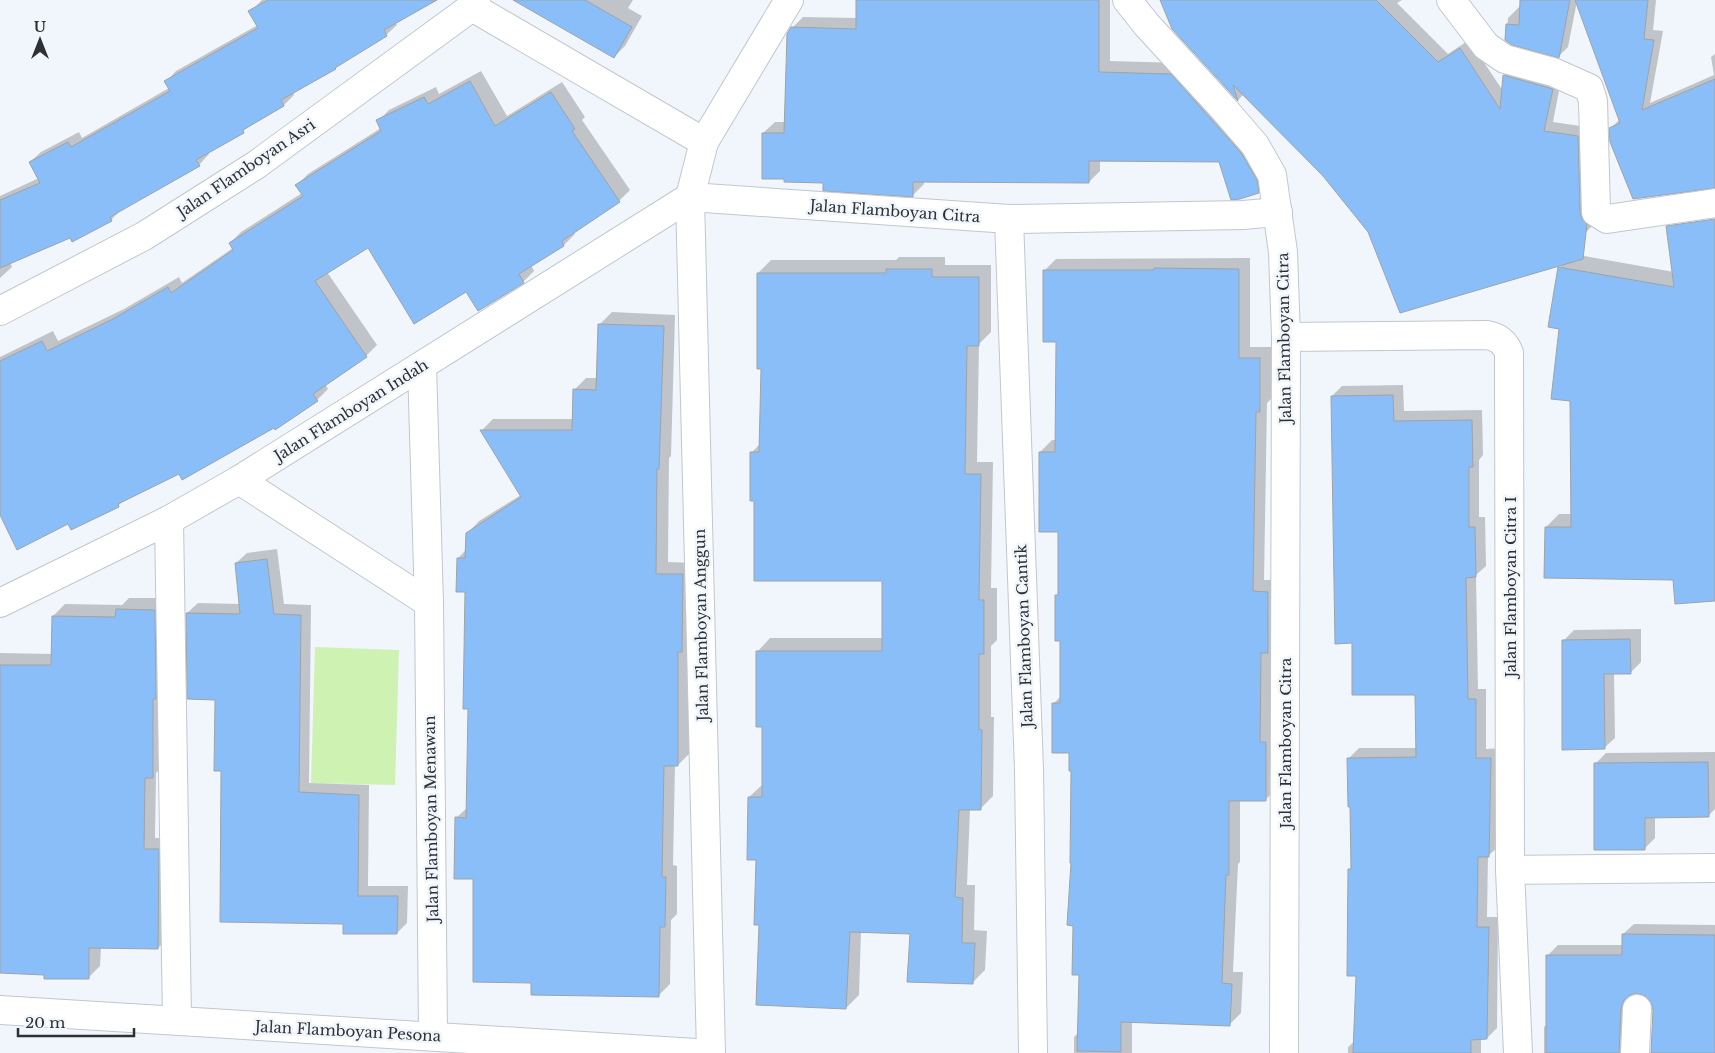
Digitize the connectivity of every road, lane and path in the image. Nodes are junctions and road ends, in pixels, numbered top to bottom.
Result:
1 (789, 0) edge
2 (1127, 0) edge
3 (1451, 0) edge
4 (474, 3) edge
5 (704, 142) junction
6 (690, 198) junction
7 (1715, 203) edge
8 (1278, 212) junction
9 (1010, 219) junction
10 (0, 311) edge
11 (1286, 337) junction
12 (422, 366) junction
13 (239, 480) junction
14 (169, 520) junction
15 (0, 603) edge
16 (429, 603) junction
17 (1715, 868) edge
18 (1510, 870) junction
19 (1637, 1009) dead end
20 (0, 1010) edge
21 (176, 1020) junction
22 (433, 1036) junction
23 (696, 1053) edge
24 (711, 1053) edge
25 (1033, 1053) edge
26 (1284, 1053) edge
27 (1518, 1053) edge
28 (1635, 1053) edge

1 - 5 street, Jalan Flamboyan Anggun
2 - 8 street
3 - 7 street
4 - 5 street
4 - 10 street, Jalan Flamboyan Asri
5 - 6 street, Jalan Flamboyan Anggun
6 - 9 street, Jalan Flamboyan Citra
6 - 12 street, Jalan Flamboyan Indah
6 - 24 street, Jalan Flamboyan Anggun
8 - 9 street, Jalan Flamboyan Citra
8 - 11 street, Jalan Flamboyan Citra
9 - 25 street, Jalan Flamboyan Cantik
11 - 18 street, Jalan Flamboyan Citra I
11 - 26 street, Jalan Flamboyan Citra
12 - 13 street, Jalan Flamboyan Indah
12 - 16 street, Jalan Flamboyan Menawan
13 - 14 street, Jalan Flamboyan Indah
13 - 16 street
14 - 15 street, Jalan Flamboyan Indah
14 - 21 street
16 - 22 street, Jalan Flamboyan Menawan
17 - 18 street
18 - 27 street, Jalan Flamboyan Citra I
19 - 28 street
20 - 21 street, Jalan Flamboyan Pesona
21 - 22 street, Jalan Flamboyan Pesona
22 - 23 street, Jalan Flamboyan Pesona

